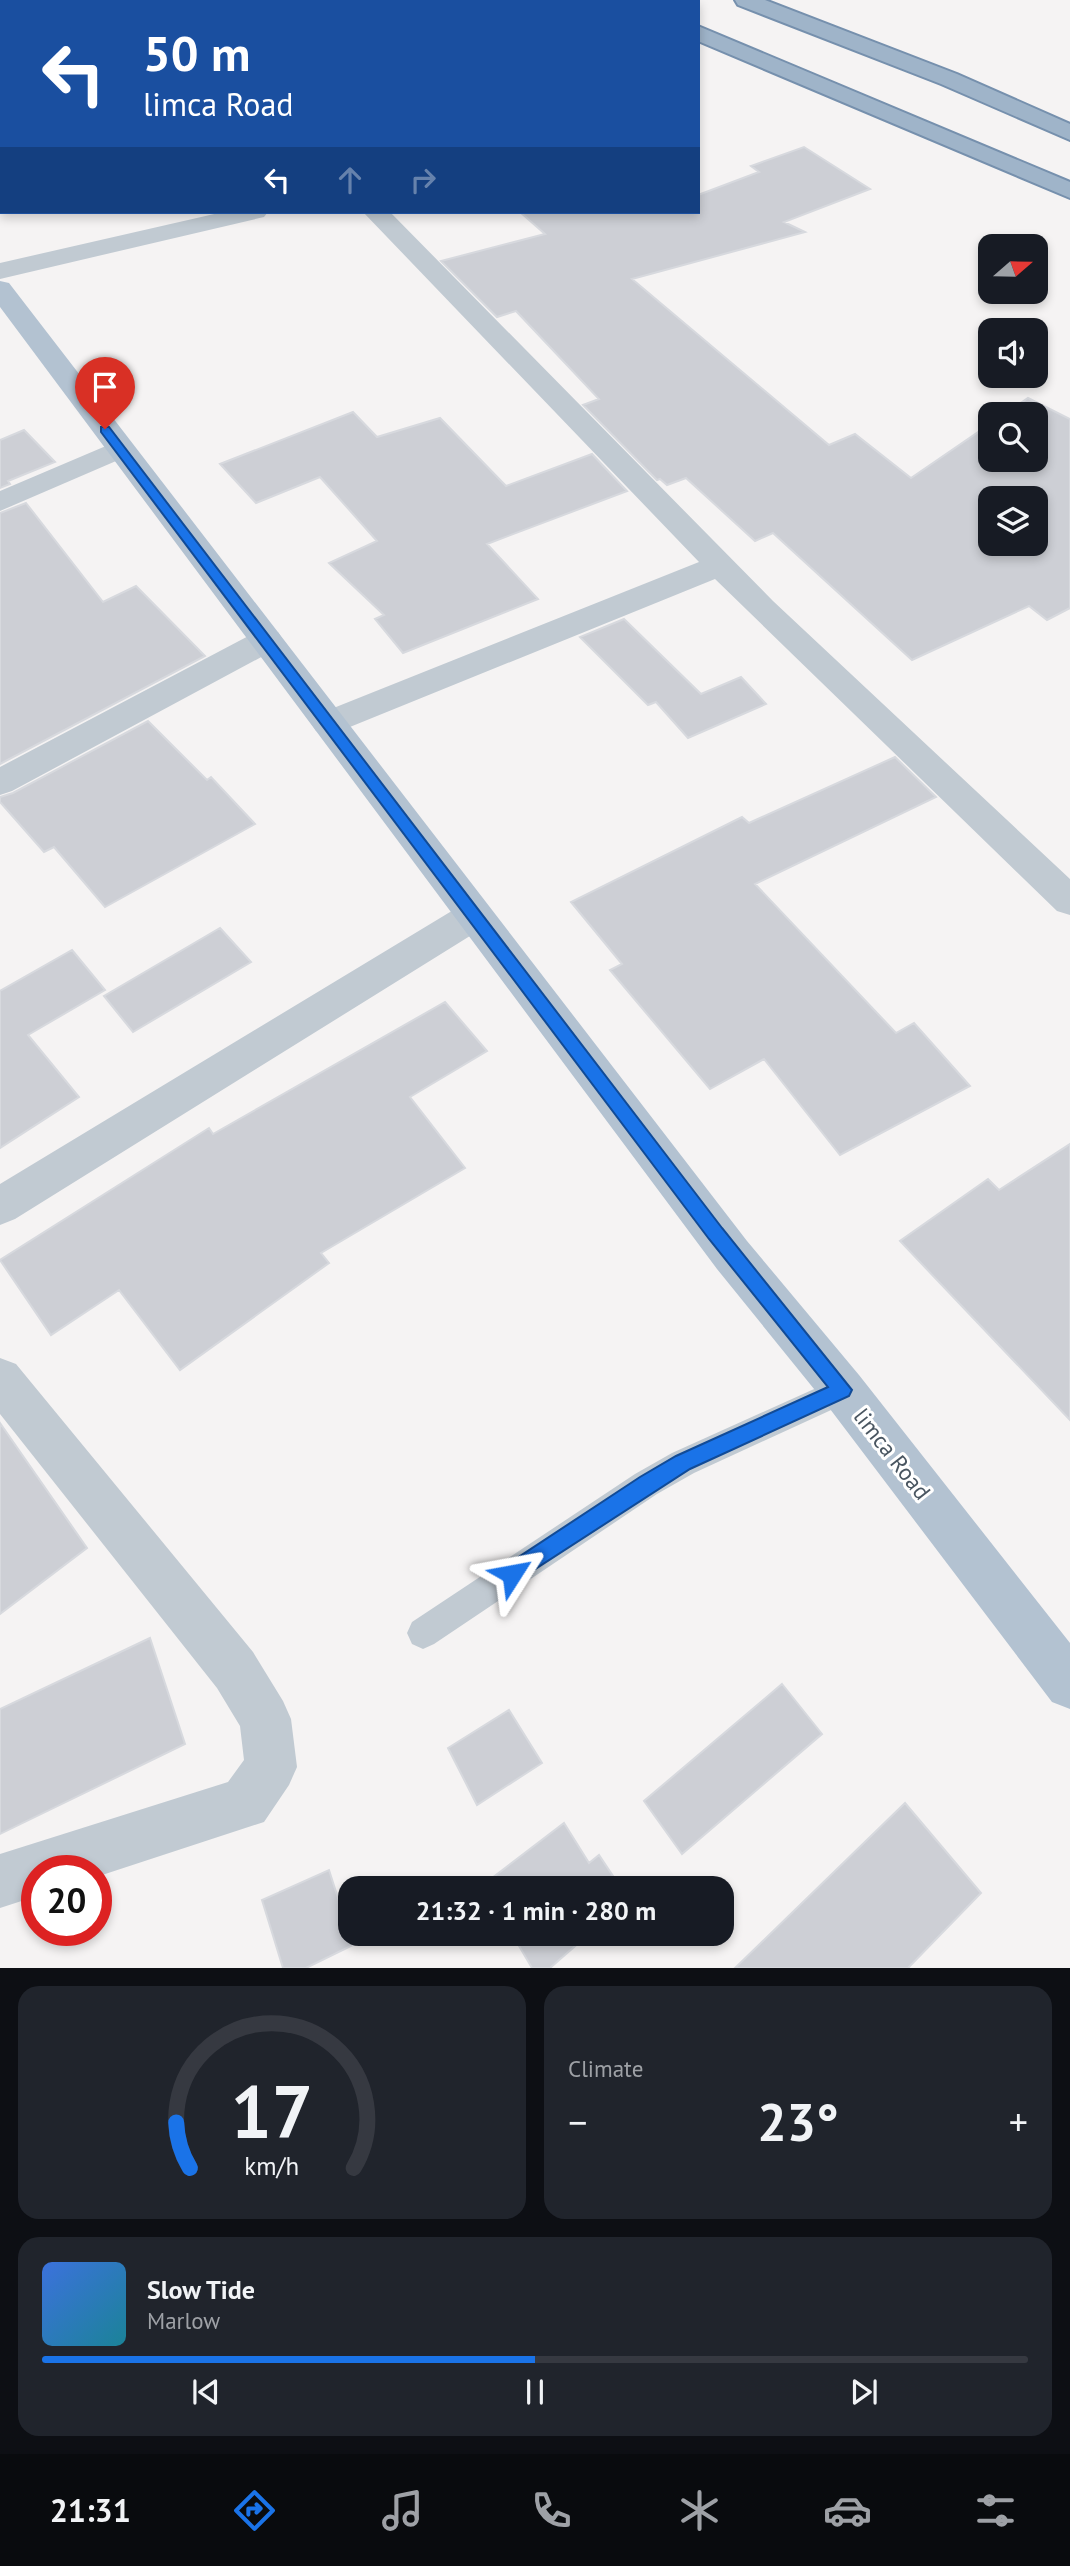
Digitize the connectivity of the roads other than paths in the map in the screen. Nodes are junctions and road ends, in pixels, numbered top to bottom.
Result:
1 (746, 0) edge
2 (700, 34) edge
3 (1070, 133) edge
4 (1070, 191) edge
5 (246, 214) edge
6 (378, 214) edge
7 (0, 271) edge
8 (0, 289) edge
9 (120, 449) junction
10 (0, 502) edge
11 (720, 565) junction
12 (267, 640) junction
13 (328, 723) junction
14 (0, 782) edge
15 (1070, 901) edge
16 (473, 916) junction
17 (0, 1206) edge
18 (0, 1378) edge
19 (843, 1390) junction
20 (423, 1633) dead end
21 (1070, 1684) edge
22 (0, 1881) edge

1 - 3 highway
2 - 4 highway
5 - 7 street
6 - 11 street
8 - 9 main road, limca Road
9 - 10 street
9 - 12 main road, limca Road
11 - 13 street
11 - 15 street
12 - 13 main road, limca Road
12 - 14 street
13 - 16 main road, limca Road
16 - 17 street
16 - 19 main road, limca Road
18 - 22 street
19 - 20 lane
19 - 21 main road, limca Road

